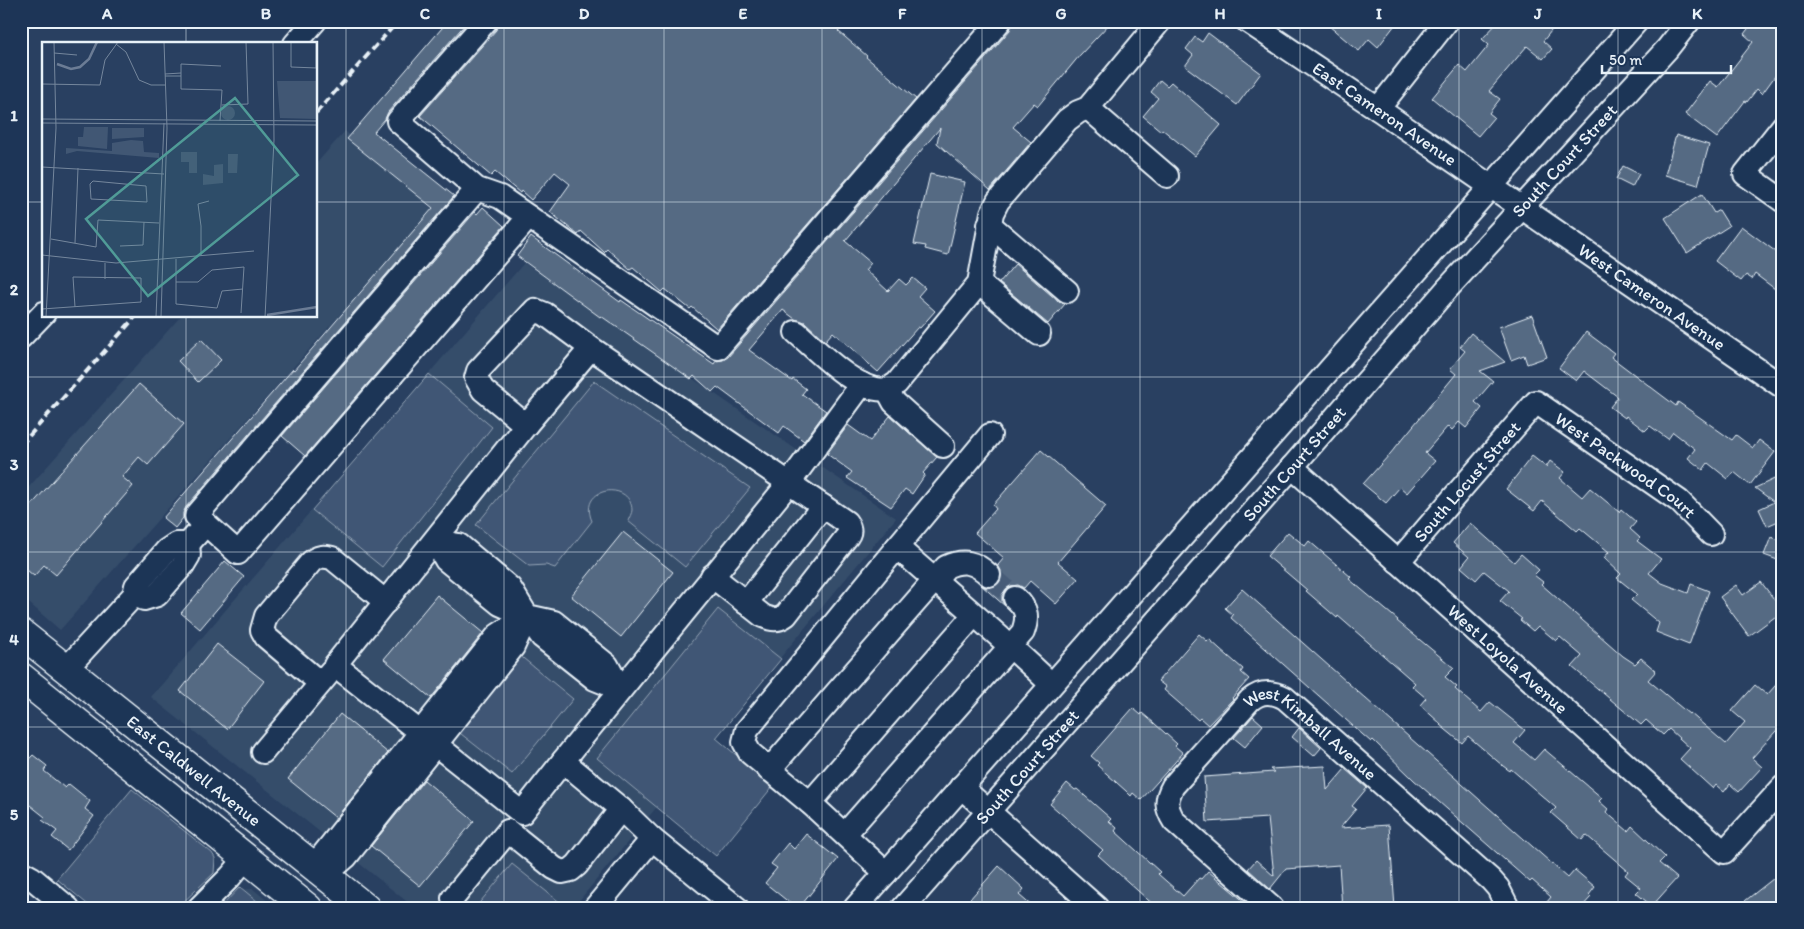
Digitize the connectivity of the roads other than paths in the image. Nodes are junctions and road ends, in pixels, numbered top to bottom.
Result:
1 (315, 21) edge
2 (486, 21) edge
3 (1000, 21) edge
4 (1160, 21) edge
5 (1247, 21) edge
6 (1447, 21) edge
7 (1637, 21) edge
8 (1689, 21) edge
9 (297, 42) edge
10 (1088, 108) junction
11 (1378, 109) junction
12 (1783, 126) edge
13 (1167, 176) dead end
14 (1492, 186) junction
15 (477, 189) junction
16 (1783, 201) edge
17 (1520, 207) junction
18 (529, 218) junction
19 (989, 224) junction
20 (979, 283) junction
21 (1067, 291) dead end
22 (42, 315) edge
23 (796, 332) dead end
24 (1039, 334) dead end
25 (21, 337) edge
26 (591, 348) junction
27 (862, 384) junction
28 (1783, 387) edge
29 (888, 389) junction
30 (1536, 402) joint
31 (526, 425) junction
32 (990, 435) dead end
33 (943, 446) dead end
34 (1292, 467) junction
35 (788, 483) junction
36 (823, 506) junction
37 (206, 524) junction
38 (1711, 534) dead end
39 (435, 541) junction
40 (897, 547) junction
41 (1398, 562) junction
42 (990, 575) tunnel mouth
43 (712, 576) junction
44 (934, 580) junction
45 (1015, 598) tunnel mouth
46 (386, 602) junction
47 (746, 603) junction
48 (974, 615) junction
49 (527, 616) junction
50 (21, 633) edge
51 (1012, 646) junction
52 (335, 665) junction
53 (66, 669) junction
54 (21, 678) edge
55 (320, 683) junction
56 (1051, 684) junction
57 (620, 689) junction
58 (427, 738) junction
59 (263, 752) dead end
60 (124, 759) junction
61 (563, 761) junction
62 (769, 770) junction
63 (961, 788) junction
64 (1783, 788) edge
65 (810, 803) junction
66 (621, 809) junction
67 (988, 812) junction
68 (522, 813) junction
69 (508, 831) junction
70 (845, 834) junction
71 (652, 839) junction
72 (246, 858) junction
73 (320, 870) junction
74 (21, 872) edge
75 (886, 873) junction
76 (453, 898) dead end
77 (68, 908) edge
78 (199, 908) edge
79 (308, 908) edge
80 (366, 908) edge
81 (595, 908) edge
82 (737, 908) edge
83 (855, 908) edge
84 (903, 908) edge
85 (1097, 908) edge
86 (1272, 908) edge
87 (1508, 908) edge

1 - 9 street
2 - 15 street
3 - 18 street
4 - 10 street
5 - 11 street, East Cameron Avenue
6 - 11 street
7 - 14 street, South Court Street
8 - 17 street, South Court Street
10 - 13 street
10 - 19 street
11 - 14 street, East Cameron Avenue
12 - 16 street
14 - 17 street, East Cameron Avenue
14 - 56 street, South Court Street
15 - 18 street
15 - 37 street
17 - 28 street, West Cameron Avenue
17 - 34 street, South Court Street
18 - 37 street
19 - 20 street
19 - 21 street
20 - 24 street
20 - 29 street
22 - 25 street
23 - 27 street
26 - 31 street
26 - 31 street
26 - 35 street
27 - 29 street
27 - 35 street
29 - 33 street
30 - 38 street, West Packwood Court
30 - 41 street, South Locust Street
31 - 39 street
32 - 40 street
34 - 41 street, West Loyola Avenue
34 - 67 street, South Court Street
35 - 36 street
35 - 43 street
36 - 47 street
36 - 47 street
37 - 53 street
39 - 46 street
39 - 49 street
40 - 44 street
40 - 62 street
41 - 64 street, West Loyola Avenue
42 - 44 street
43 - 47 street
43 - 57 street
44 - 48 street
44 - 62 street
45 - 51 street
46 - 52 street
46 - 55 street
48 - 51 street
48 - 65 street
49 - 57 street
49 - 58 street
50 - 53 main road, East Caldwell Avenue
51 - 56 street
51 - 70 street
52 - 55 street
52 - 58 street
53 - 73 main road, East Caldwell Avenue
54 - 60 main road, East Caldwell Avenue
55 - 59 street
56 - 63 street, South Court Street
57 - 61 street
58 - 68 street
58 - 73 street
60 - 72 main road, East Caldwell Avenue
60 - 73 main road
61 - 66 street
61 - 68 street
62 - 65 street
63 - 67 street
63 - 75 street, South Court Street
65 - 70 street
66 - 69 street
66 - 71 street
67 - 84 street, South Court Street
67 - 85 street
68 - 69 street
69 - 76 street
70 - 75 street
71 - 81 street
71 - 82 street
72 - 78 street
72 - 79 main road, East Caldwell Avenue
73 - 80 main road, East Caldwell Avenue
74 - 77 street
75 - 83 street, South Court Street
86 - 87 street, West Kimball Avenue

